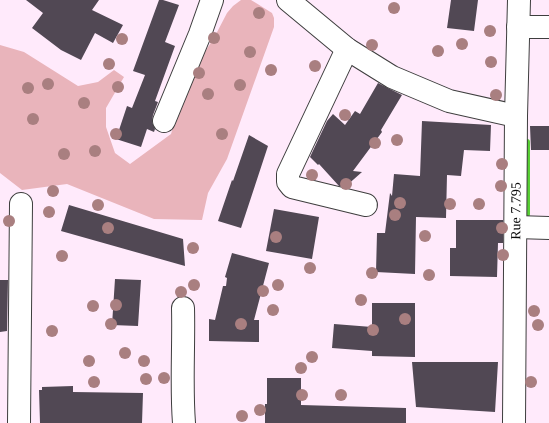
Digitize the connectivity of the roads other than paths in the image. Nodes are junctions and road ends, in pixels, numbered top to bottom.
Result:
1 (212, 0) edge
2 (288, 0) edge
3 (519, 0) edge
4 (518, 27) junction
5 (549, 27) edge
6 (347, 49) junction
7 (516, 116) junction
8 (164, 121) dead end
9 (21, 204) dead end
10 (366, 205) dead end
11 (516, 227) junction
12 (549, 228) edge
13 (183, 308) dead end
14 (19, 423) edge
15 (184, 423) edge
16 (514, 423) edge

1 - 8 street
2 - 6 street
3 - 4 street, Rue 7.795
4 - 5 street
4 - 7 street, Rue 7.795
6 - 7 street
6 - 10 street
7 - 11 street, Rue 7.795
9 - 14 street
11 - 12 street
11 - 16 street, Rue 7.795
13 - 15 street

